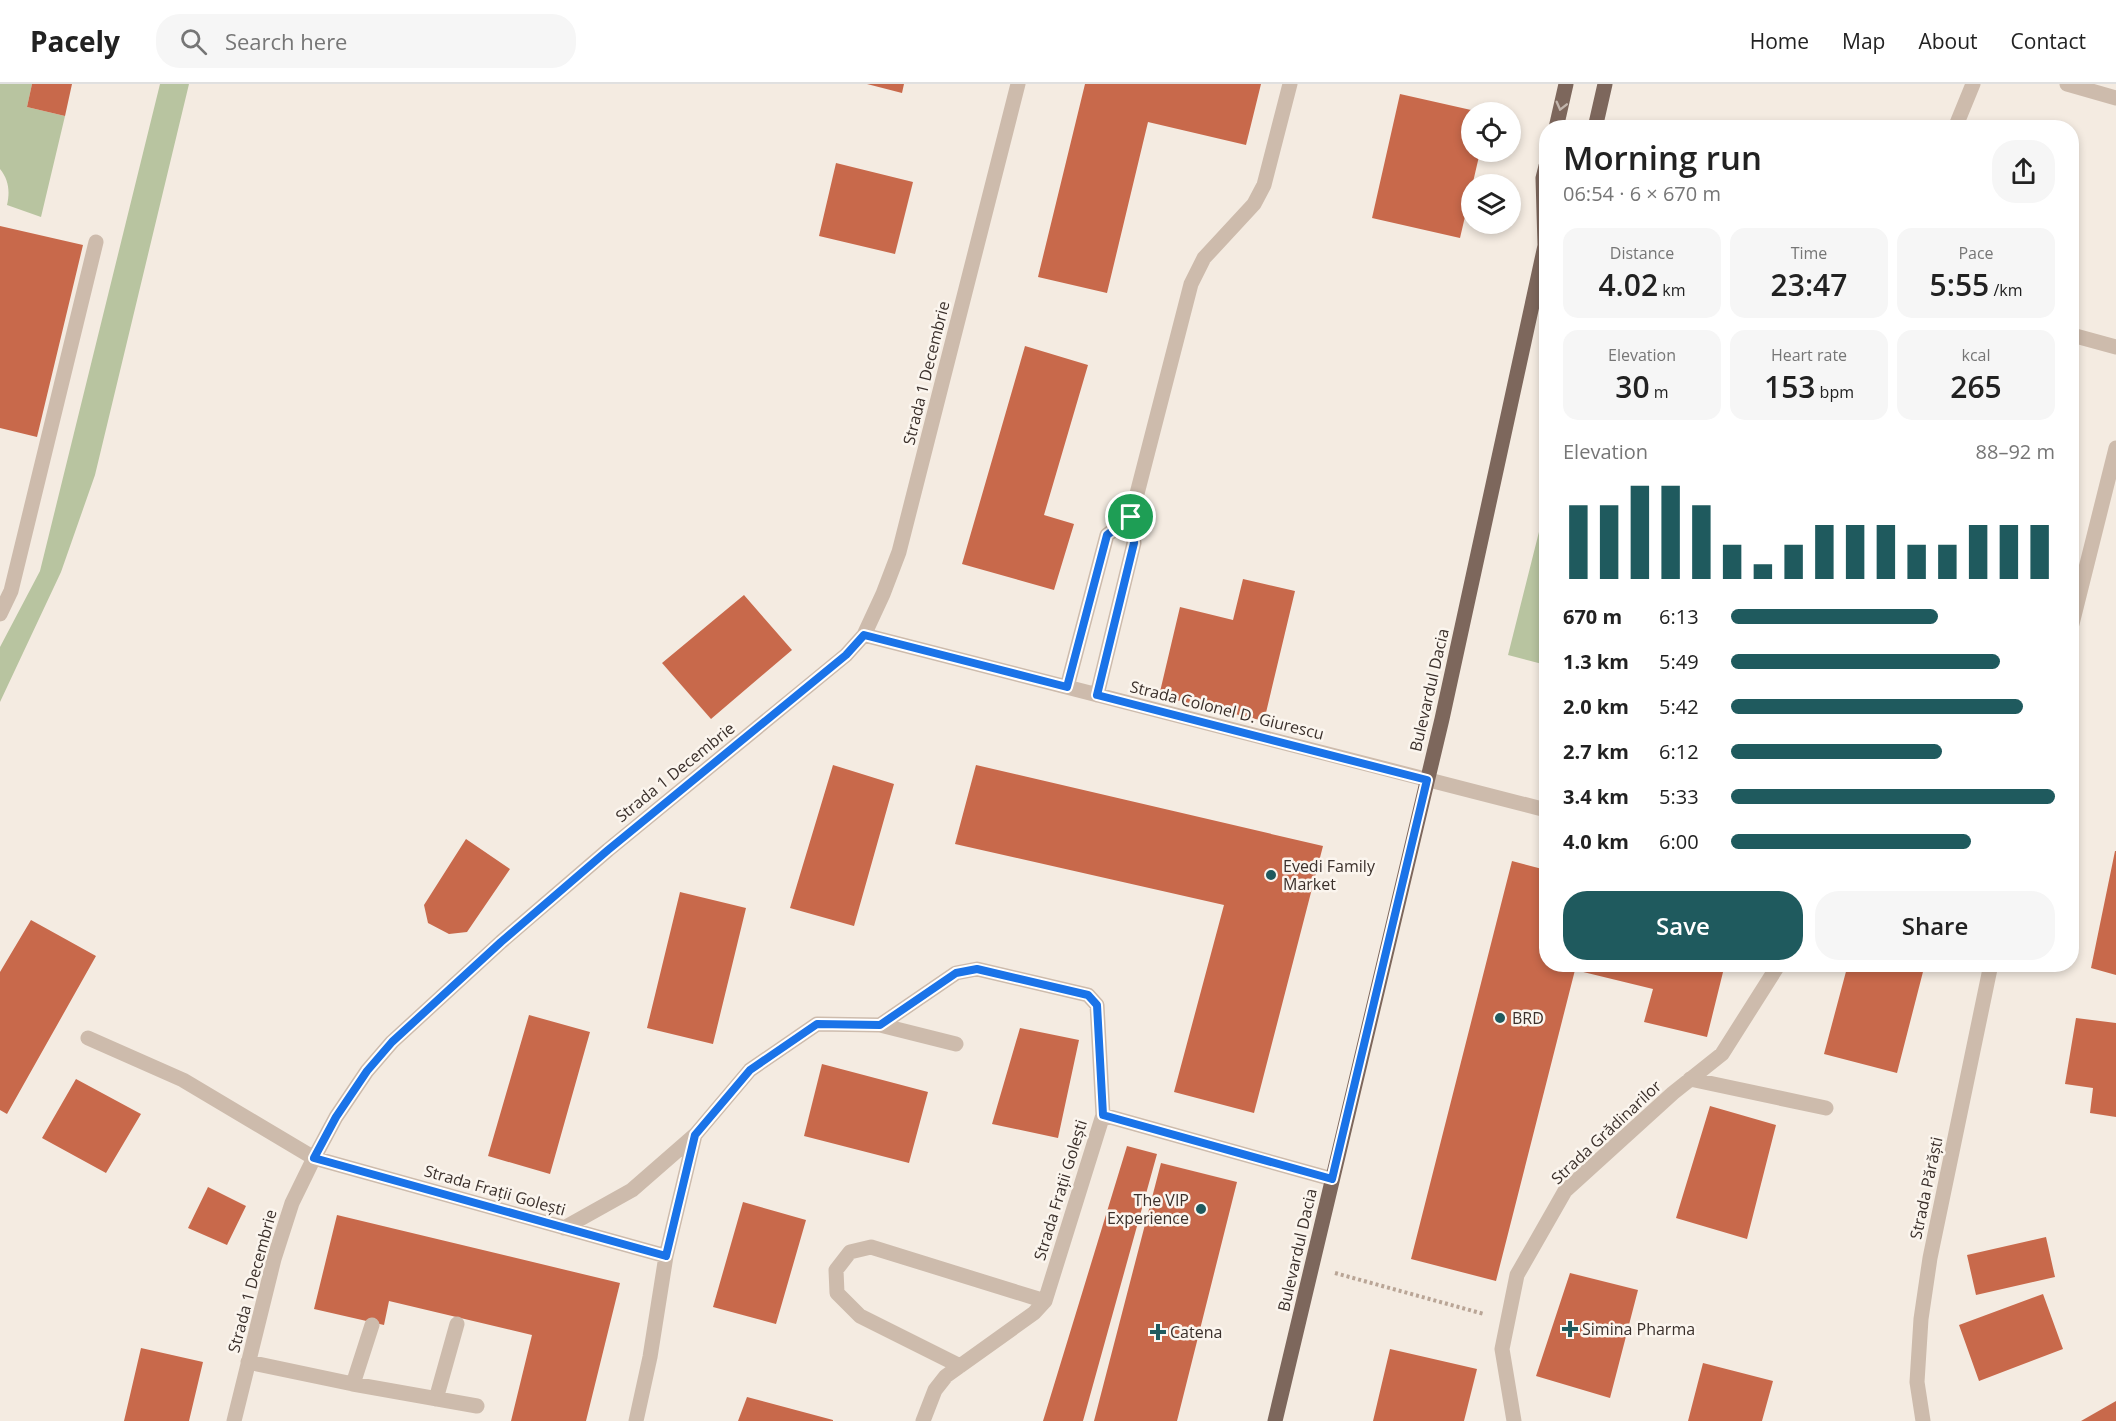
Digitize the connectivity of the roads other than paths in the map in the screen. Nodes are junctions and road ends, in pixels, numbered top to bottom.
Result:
1 (1018, 84) edge
2 (1290, 84) edge
3 (1566, 84) edge
4 (1605, 84) edge
5 (1973, 84) edge
6 (2067, 84) edge
7 (2116, 98) edge
8 (1558, 120) edge
9 (1597, 120) edge
10 (1958, 120) edge
11 (96, 242) dead end
12 (1539, 275) edge
13 (2079, 337) edge
14 (2116, 346) edge
15 (2116, 448) edge
16 (1131, 517) junction
17 (2079, 596) edge
18 (0, 614) edge
19 (864, 635) junction
20 (1067, 687) junction
21 (1097, 695) junction
22 (1427, 780) junction
23 (1539, 808) edge
24 (1774, 972) edge
25 (1989, 972) edge
26 (880, 1025) junction
27 (88, 1038) dead end
28 (956, 1044) dead end
29 (1690, 1079) junction
30 (1826, 1108) dead end
31 (1103, 1115) junction
32 (695, 1135) junction
33 (314, 1158) junction
34 (1332, 1179) junction
35 (564, 1228) junction
36 (666, 1256) junction
37 (1045, 1301) junction
38 (458, 1324) dead end
39 (372, 1325) dead end
40 (248, 1362) junction
41 (960, 1366) junction
42 (352, 1384) junction
43 (436, 1399) junction
44 (477, 1406) dead end
45 (234, 1421) edge
46 (636, 1421) edge
47 (923, 1421) edge
48 (1275, 1421) edge
49 (1514, 1421) edge
50 (1923, 1421) edge

1 - 19 street, Strada 1 Decembrie
2 - 16 street
3 -> 8 main road
4 - 9 main road
5 - 10 street
6 - 7 street
11 - 18 street
12 - 22 main road, Bulevardul Dacia
13 - 14 street
15 - 17 street
16 - 20 street
16 - 21 street
19 - 20 street, Strada Colonel D. Giurescu
19 - 33 street, Strada 1 Decembrie
20 - 21 street, Strada Colonel D. Giurescu
21 - 22 street, Strada Colonel D. Giurescu
22 - 23 street, Strada Colonel D. Giurescu
22 - 34 main road, Bulevardul Dacia
24 - 29 street, Strada Grădinarilor
25 - 50 street, Strada Părăști
26 - 28 street
26 - 31 street
26 - 32 street
27 - 33 street, Strada Frații Golești
29 - 30 street
29 - 49 street, Strada Grădinarilor
31 - 34 street, Strada Frații Golești
31 - 37 street, Strada Frații Golești
32 - 35 street
32 - 36 street
33 - 35 street, Strada Frații Golești
33 - 40 street, Strada 1 Decembrie
34 - 48 main road, Bulevardul Dacia
35 - 36 street, Strada Frații Golești
36 - 46 street
37 - 41 street
37 - 41 street
38 - 43 street
39 - 42 street
40 - 42 street
40 - 45 street, Strada 1 Decembrie
41 - 47 street
42 - 43 street
43 - 44 street

